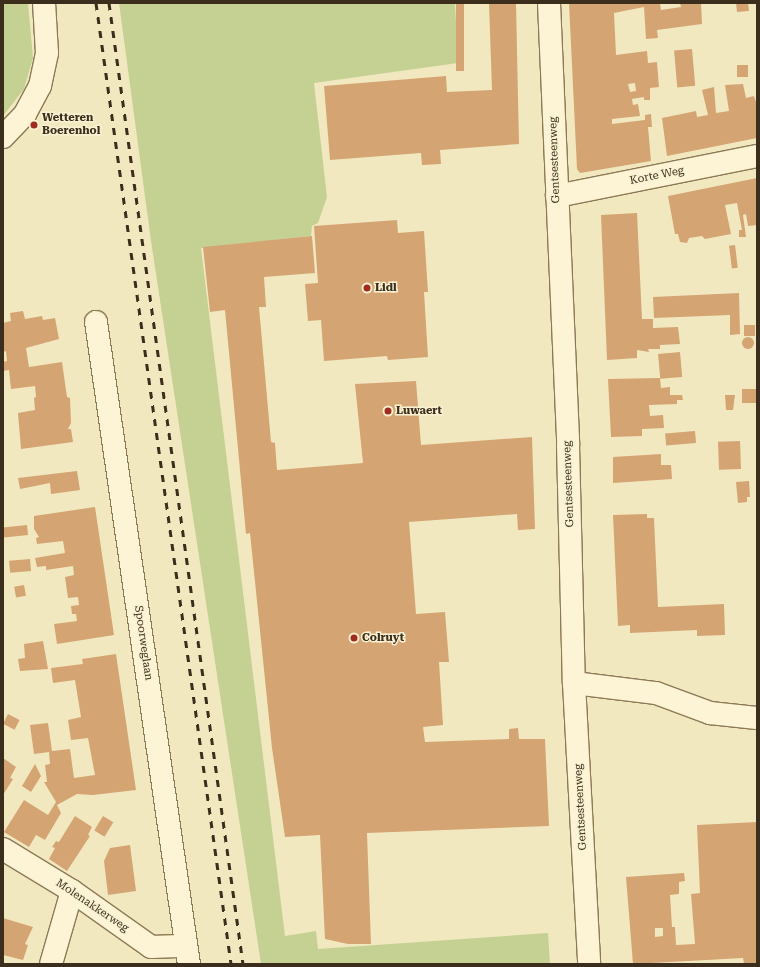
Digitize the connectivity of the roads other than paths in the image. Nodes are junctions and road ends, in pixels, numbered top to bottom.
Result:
1 (44, 3) edge
2 (549, 3) edge
3 (3, 138) edge
4 (757, 156) edge
5 (557, 196) junction
6 (96, 322) dead end
7 (574, 683) junction
8 (757, 718) edge
9 (3, 848) edge
10 (72, 891) junction
11 (187, 955) edge
12 (51, 964) edge
13 (588, 964) edge

1 - 3 street
2 - 5 street, Gentsesteenweg
4 - 5 street, Korte Weg
5 - 7 street, Gentsesteenweg
6 - 11 street, Spoorweglaan
7 - 8 street
7 - 13 street, Gentsesteenweg
9 - 10 street, Molenakkerweg
10 - 11 street, Molenakkerweg
10 - 12 street

